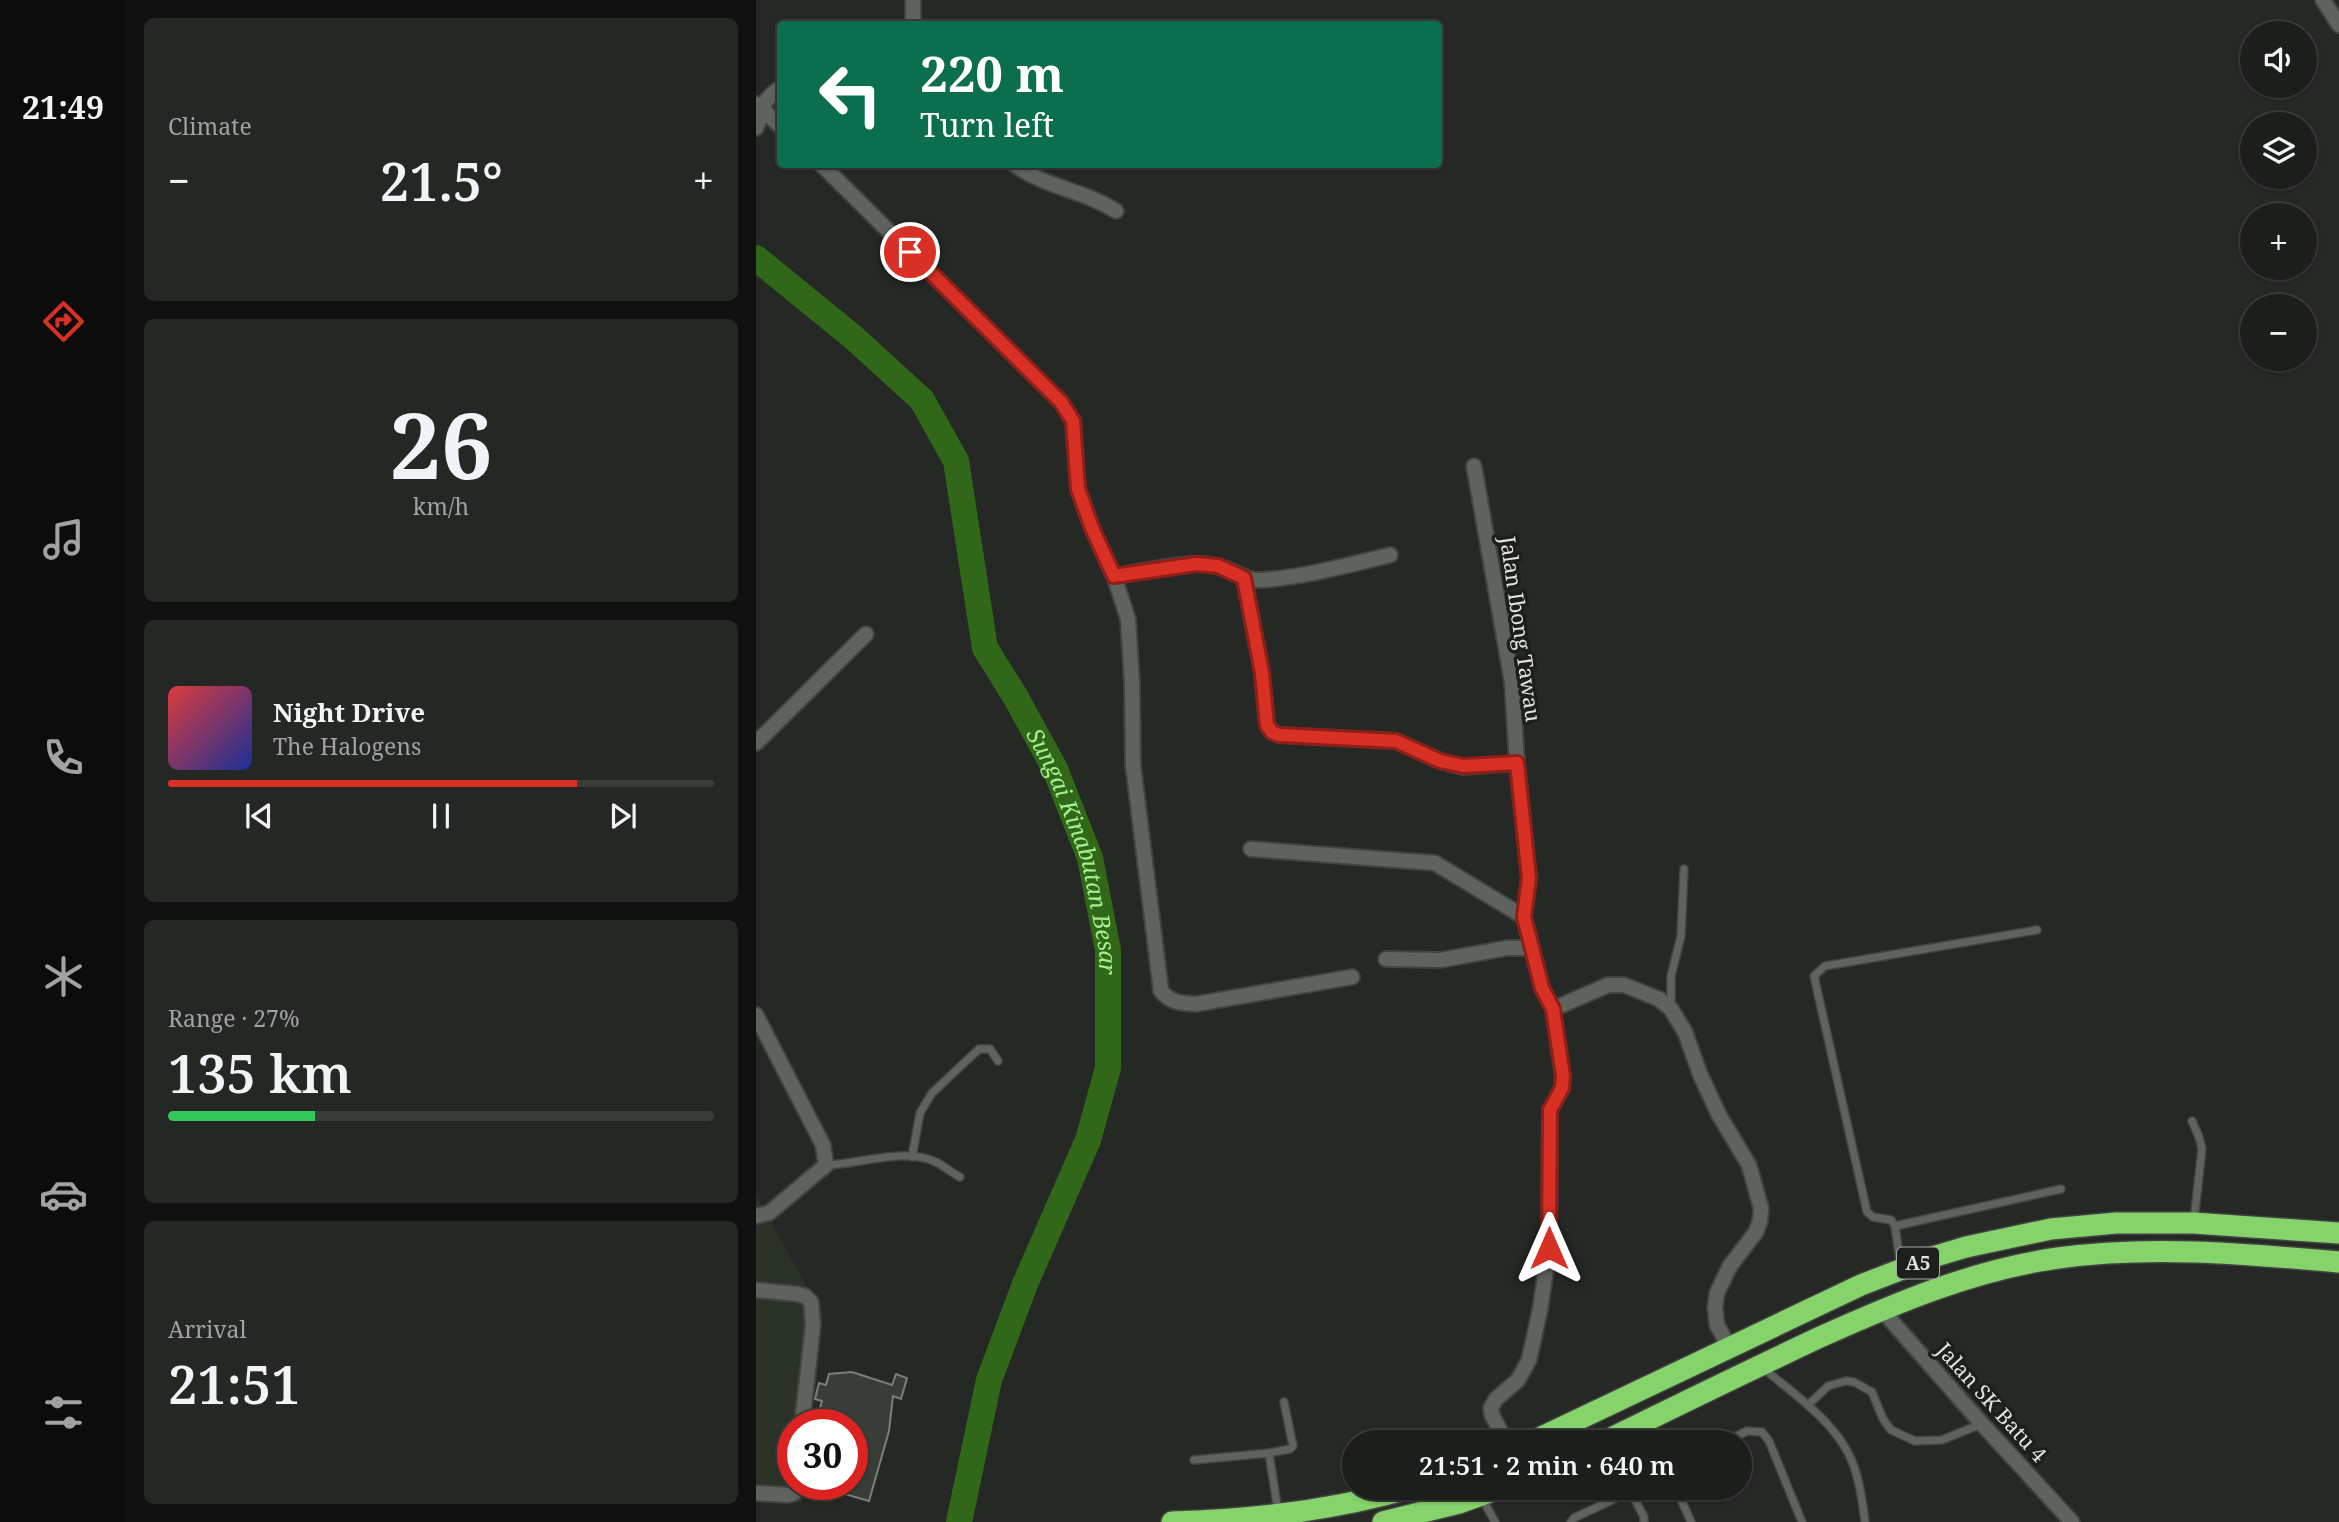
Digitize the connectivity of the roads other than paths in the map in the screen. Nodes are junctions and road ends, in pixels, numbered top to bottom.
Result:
1 (913, 0) edge
2 (2323, 0) edge
3 (913, 21) edge
4 (2339, 25) edge
5 (777, 90) edge
6 (759, 105) edge
7 (777, 122) edge
8 (756, 128) edge
9 (825, 168) edge
10 (1020, 168) edge
11 (1116, 211) dead end
12 (1474, 466) dead end
13 (1390, 555) dead end
14 (1114, 576) junction
15 (1244, 578) junction
16 (866, 634) dead end
17 (756, 743) edge
18 (1517, 763) junction
19 (1251, 849) dead end
20 (1684, 869) dead end
21 (1524, 917) junction
22 (2037, 930) dead end
23 (1530, 948) junction
24 (1386, 959) dead end
25 (1352, 976) dead end
26 (1553, 1009) junction
27 (1671, 1009) junction
28 (756, 1015) edge
29 (998, 1061) dead end
30 (2192, 1121) dead end
31 (912, 1157) junction
32 (827, 1164) junction
33 (960, 1177) dead end
34 (2061, 1189) dead end
35 (756, 1216) edge
36 (2193, 1223) junction
37 (1895, 1226) junction
38 (2339, 1233) edge
39 (2193, 1253) junction
40 (2339, 1262) edge
41 (1902, 1268) junction
42 (756, 1290) edge
43 (1881, 1309) junction
44 (1729, 1347) junction
45 (1760, 1365) junction
46 (1284, 1402) dead end
47 (1808, 1405) junction
48 (804, 1409) edge
49 (1647, 1420) junction
50 (1982, 1424) junction
51 (1500, 1430) edge
52 (1556, 1430) edge
53 (1627, 1430) edge
54 (1651, 1430) edge
55 (1752, 1432) edge
56 (1269, 1453) junction
57 (1194, 1460) dead end
58 (756, 1493) edge
59 (777, 1494) edge
60 (1361, 1500) edge
61 (1467, 1500) edge
62 (1492, 1500) edge
63 (1609, 1500) edge
64 (1636, 1500) edge
65 (1681, 1500) edge
66 (1278, 1515) junction
67 (1411, 1519) edge
68 (1172, 1522) edge
69 (1382, 1522) edge
70 (1494, 1522) edge
71 (1571, 1522) edge
72 (1644, 1522) edge
73 (1691, 1522) edge
74 (1801, 1522) edge
75 (1866, 1522) edge
76 (2072, 1522) edge

1 - 3 street
2 - 4 street
5 - 6 street
6 - 7 street
6 - 8 street
9 - 14 street
10 - 11 street
12 - 18 street, Jalan Ibong Tawau
13 - 15 street
14 - 15 street
14 - 25 street
15 - 18 street
16 - 17 street
18 - 21 street, Jalan Ibong Tawau
19 - 21 street
20 - 27 lane
21 - 23 street, Jalan Ibong Tawau
22 - 37 lane
23 - 24 street
23 - 26 street, Jalan Ibong Tawau
26 - 27 street
26 - 51 street, Jalan Ibong Tawau
27 - 44 street
28 - 32 street
29 - 31 lane
30 - 36 lane
31 - 32 lane
31 - 33 lane
32 - 35 street
34 - 37 lane
36 - 38 highway, A5
36 - 39 highway
36 - 41 highway, A5
37 - 41 lane
39 - 40 highway, A5
39 - 43 highway, A5
41 - 44 highway, A5
42 - 48 street
43 - 45 highway, A5
43 - 50 street, Jalan SK Batu 4
44 - 52 highway, A5
45 - 47 lane
45 - 49 highway, A5
46 - 56 lane
47 - 50 lane
47 - 75 lane
49 - 53 highway, A5
49 - 54 lane
50 - 76 street, Jalan SK Batu 4
55 - 74 lane
56 - 57 lane
56 - 66 lane
58 - 59 street
60 - 66 highway
61 - 67 highway
62 - 70 lane
63 - 71 lane
64 - 72 lane
65 - 73 lane
66 - 68 highway
67 - 69 highway

